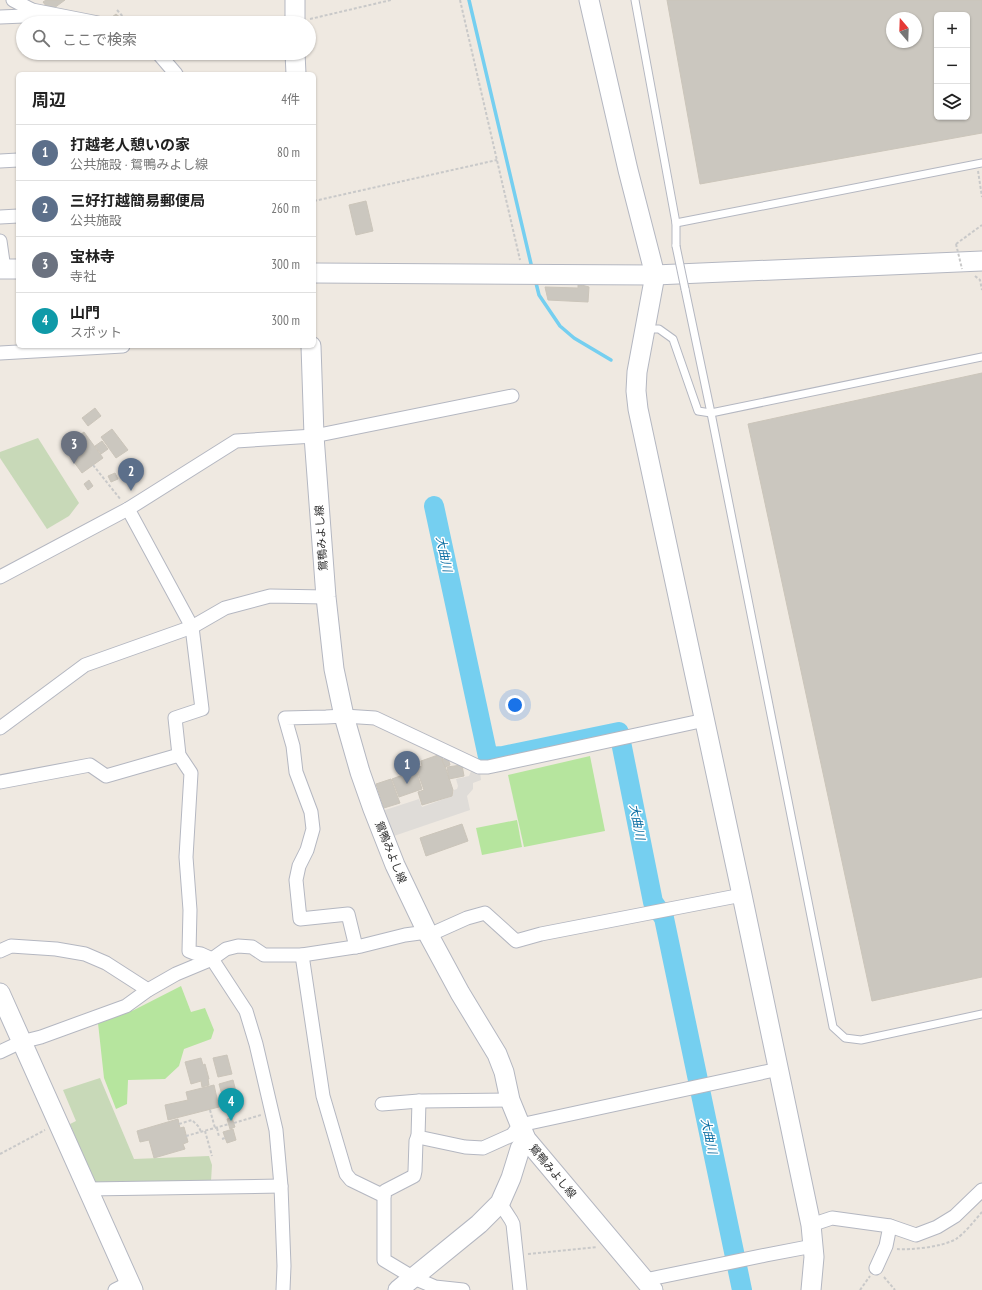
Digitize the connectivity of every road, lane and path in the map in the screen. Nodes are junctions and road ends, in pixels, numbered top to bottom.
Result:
1 (13, 0) edge
2 (295, 0) edge
3 (391, 0) edge
4 (460, 0) edge
5 (589, 0) edge
6 (635, 0) edge
7 (32, 10) junction
8 (117, 10) dead end
9 (16, 16) edge
10 (24, 16) edge
11 (62, 16) edge
12 (122, 16) edge
13 (300, 16) edge
14 (0, 17) edge
15 (316, 18) edge
16 (164, 60) edge
17 (295, 60) edge
18 (174, 72) edge
19 (296, 72) edge
20 (16, 160) edge
21 (497, 160) junction
22 (0, 161) edge
23 (979, 164) edge
24 (982, 197) edge
25 (316, 201) edge
26 (16, 216) edge
27 (0, 217) edge
28 (676, 223) junction
29 (982, 225) edge
30 (0, 241) edge
31 (8, 269) edge
32 (975, 270) edge
33 (316, 273) edge
34 (523, 274) junction
35 (655, 275) junction
36 (982, 290) edge
37 (645, 329) junction
38 (89, 348) edge
39 (311, 348) edge
40 (0, 353) edge
41 (982, 357) edge
42 (512, 396) dead end
43 (711, 413) junction
44 (314, 436) junction
45 (93, 465) dead end
46 (128, 509) junction
47 (0, 577) edge
48 (326, 597) junction
49 (192, 627) junction
50 (344, 716) junction
51 (705, 720) junction
52 (0, 728) edge
53 (179, 755) junction
54 (0, 782) edge
55 (742, 895) junction
56 (428, 934) junction
57 (356, 947) junction
58 (0, 951) edge
59 (302, 955) junction
60 (212, 959) junction
61 (148, 990) junction
62 (0, 993) edge
63 (982, 1014) edge
64 (22, 1042) junction
65 (0, 1052) edge
66 (779, 1069) junction
67 (510, 1100) junction
68 (419, 1101) junction
69 (382, 1104) dead end
70 (210, 1110) dead end
71 (272, 1112) junction
72 (58, 1123) junction
73 (234, 1123) dead end
74 (179, 1124) dead end
75 (229, 1124) dead end
76 (216, 1128) junction
77 (205, 1131) junction
78 (201, 1132) junction
79 (523, 1132) junction
80 (186, 1136) dead end
81 (418, 1136) junction
82 (222, 1138) dead end
83 (0, 1154) edge
84 (212, 1156) dead end
85 (281, 1186) junction
86 (88, 1189) junction
87 (982, 1190) edge
88 (384, 1196) junction
89 (500, 1203) junction
90 (811, 1225) junction
91 (890, 1226) junction
92 (611, 1240) junction
93 (813, 1246) junction
94 (517, 1255) junction
95 (876, 1268) junction
96 (414, 1278) junction
97 (649, 1285) edge
98 (126, 1288) edge
99 (283, 1290) edge
100 (398, 1290) edge
101 (463, 1290) edge
102 (520, 1290) edge
103 (811, 1290) edge
104 (860, 1290) edge
105 (895, 1290) edge

1 - 7 street
2 - 13 street
3 - 15 path
4 - 21 path
5 - 35 street
6 - 28 lane
7 - 10 street
7 - 11 street
8 - 12 path
9 - 14 street
16 - 18 street
17 - 19 street
20 - 22 street
21 - 25 path
21 - 34 path
23 - 24 path
23 - 28 lane
26 - 27 street
28 - 43 lane, bridge
29 - 32 path, bridge
30 - 31 street
32 - 35 street
32 - 36 path
33 - 34 street
34 - 35 street
35 - 37 street
37 - 43 lane
37 - 51 street
38 - 40 street
39 - 44 street, 鴛鴨みよし線
41 - 43 lane
42 - 44 street
43 - 63 lane
44 - 46 street
44 - 48 street, 鴛鴨みよし線
45 - 46 path
46 - 47 street
46 - 49 street
48 - 49 street
48 - 50 street, 鴛鴨みよし線
49 - 52 street
49 - 53 street
50 - 51 street
50 - 56 street, 鴛鴨みよし線
50 - 57 street
51 - 55 street
53 - 54 street
53 - 60 street
55 - 56 street
55 - 66 street
56 - 57 street
56 - 67 street, 鴛鴨みよし線
57 - 59 street
58 - 61 street
59 - 60 street
59 - 88 street
60 - 61 street
60 - 71 street
61 - 64 street
62 - 64 street
64 - 65 street
64 - 72 street
66 - 79 street
66 - 90 street
67 - 68 street
67 - 79 street, 鴛鴨みよし線
68 - 69 street
68 - 81 street
70 - 76 path
71 - 73 path
71 - 85 street
72 - 83 path
72 - 86 street
74 - 78 path
75 - 76 path
76 - 77 path
76 - 82 path
77 - 78 path
77 - 84 path
78 - 80 path
79 - 81 street
79 - 89 street
79 - 92 street, 鴛鴨みよし線
81 - 88 street
85 - 86 street
85 - 99 street
86 - 98 street
87 - 91 street
88 - 96 street
89 - 94 street
89 - 96 street
90 - 91 street
90 - 93 street
91 - 95 street
92 - 94 path
92 - 97 street, 鴛鴨みよし線
93 - 97 street
93 - 103 street
94 - 102 street
95 - 104 path
95 - 105 path
96 - 100 street
96 - 101 street

